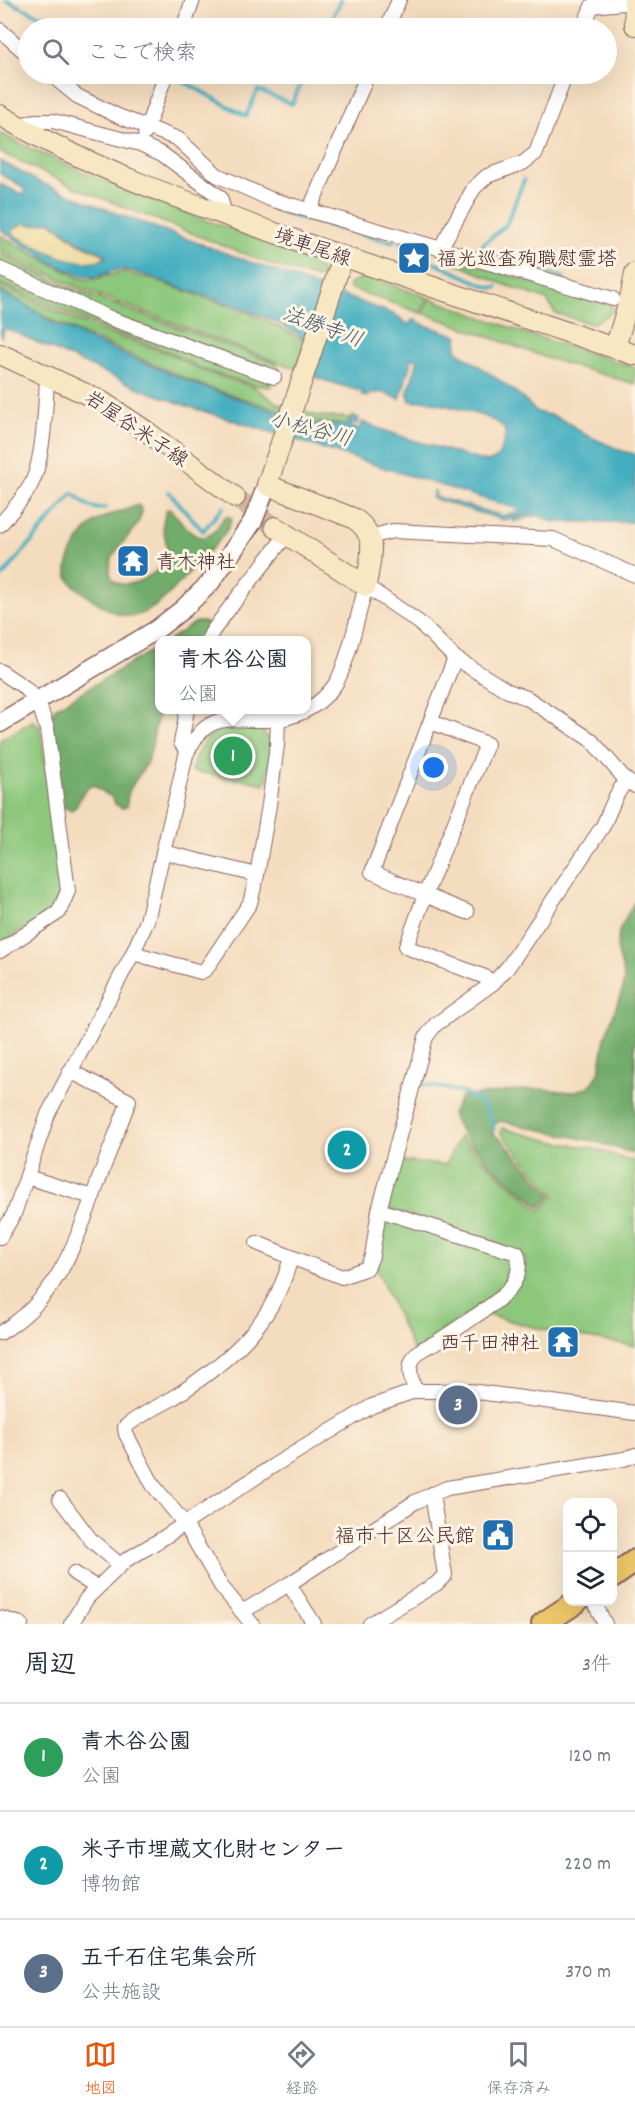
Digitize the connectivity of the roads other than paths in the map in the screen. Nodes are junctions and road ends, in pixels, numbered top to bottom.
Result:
1 (193, 0) edge
2 (399, 0) edge
3 (634, 1) edge
4 (187, 18) edge
5 (391, 18) edge
6 (588, 18) edge
7 (635, 23) edge
8 (0, 30) edge
9 (18, 46) edge
10 (62, 84) edge
11 (162, 84) edge
12 (364, 84) edge
13 (562, 84) edge
14 (0, 115) edge
15 (18, 126) junction
16 (147, 126) junction
17 (141, 144) junction
18 (309, 211) junction
19 (225, 215) junction
20 (441, 247) junction
21 (343, 257) junction
22 (0, 269) edge
23 (635, 273) edge
24 (613, 299) dead end
25 (615, 348) junction
26 (0, 354) edge
27 (635, 355) edge
28 (47, 375) junction
29 (274, 378) dead end
30 (267, 485) junction
31 (235, 497) tunnel mouth
32 (0, 525) edge
33 (281, 530) joint
34 (370, 537) junction
35 (635, 575) edge
36 (366, 586) junction
37 (210, 636) edge
38 (455, 658) junction
39 (0, 671) edge
40 (38, 701) junction
41 (311, 707) edge
42 (186, 714) edge
43 (296, 714) edge
44 (278, 719) junction
45 (431, 722) junction
46 (0, 723) edge
47 (188, 750) junction
48 (631, 783) edge
49 (163, 852) junction
50 (257, 875) junction
51 (426, 895) junction
52 (467, 912) dead end
53 (0, 951) edge
54 (133, 953) junction
55 (493, 984) junction
56 (70, 1071) junction
57 (27, 1177) junction
58 (92, 1197) junction
59 (379, 1210) junction
60 (0, 1237) edge
61 (256, 1243) dead end
62 (291, 1257) junction
63 (0, 1333) edge
64 (415, 1391) junction
65 (635, 1413) edge
66 (635, 1455) edge
67 (432, 1494) junction
68 (60, 1499) dead end
69 (185, 1524) junction
70 (635, 1561) edge
71 (120, 1565) junction
72 (74, 1573) dead end
73 (617, 1573) edge
74 (635, 1575) edge
75 (289, 1584) junction
76 (617, 1586) edge
77 (97, 1588) junction
78 (570, 1606) edge
79 (588, 1606) edge
80 (596, 1606) edge
81 (242, 1612) junction
82 (0, 1618) edge
83 (21, 1624) edge
84 (71, 1624) edge
85 (252, 1624) edge
86 (314, 1624) edge
87 (370, 1624) edge
88 (543, 1624) edge
89 (561, 1624) edge
90 (605, 1624) edge

1 - 4 street
2 - 5 street
3 - 6 street
3 - 7 main road
8 - 9 street
10 - 16 street
11 - 16 street
12 - 18 street
13 - 20 street
14 - 15 main road, 境車尾線
15 - 17 street
15 - 19 main road, 境車尾線
16 - 17 street
16 - 18 street
17 - 19 street
18 - 20 street
19 - 21 main road, 境車尾線
20 - 24 street
21 - 25 main road, 境車尾線
21 - 30 main road
22 - 29 street
23 - 25 main road
25 - 27 main road, 境車尾線
26 - 28 main road, 岩屋谷米子線
28 - 31 main road, 岩屋谷米子線
28 - 32 street
30 - 34 main road
30 - 40 street
33 - 36 main road
33 - 37 street
34 - 35 street
34 - 36 main road
36 - 38 street
36 - 41 street
38 - 45 street
38 - 48 street
39 - 40 street
40 - 46 street
40 - 53 street
42 - 47 street
43 - 44 street
44 - 47 street
44 - 50 street
45 - 51 street
45 - 51 street
47 - 49 street
48 - 55 street
49 - 50 street
49 - 54 street
50 - 54 street
51 - 52 street
51 - 55 street
54 - 56 street
55 - 59 street
56 - 57 street
56 - 58 street
57 - 58 street
57 - 60 street
58 - 63 street
59 - 62 street
59 - 64 street
61 - 62 street
62 - 69 street
64 - 65 street
64 - 69 street
66 - 67 street
67 - 75 street
67 - 87 street
68 - 71 street
69 - 71 street
69 - 81 street
70 - 73 highway
71 - 77 street
72 - 77 street
74 - 76 highway
75 - 81 street
75 - 86 street
77 - 84 street
78 - 88 highway
79 - 89 highway
80 - 90 street
81 - 85 street
82 - 83 street

